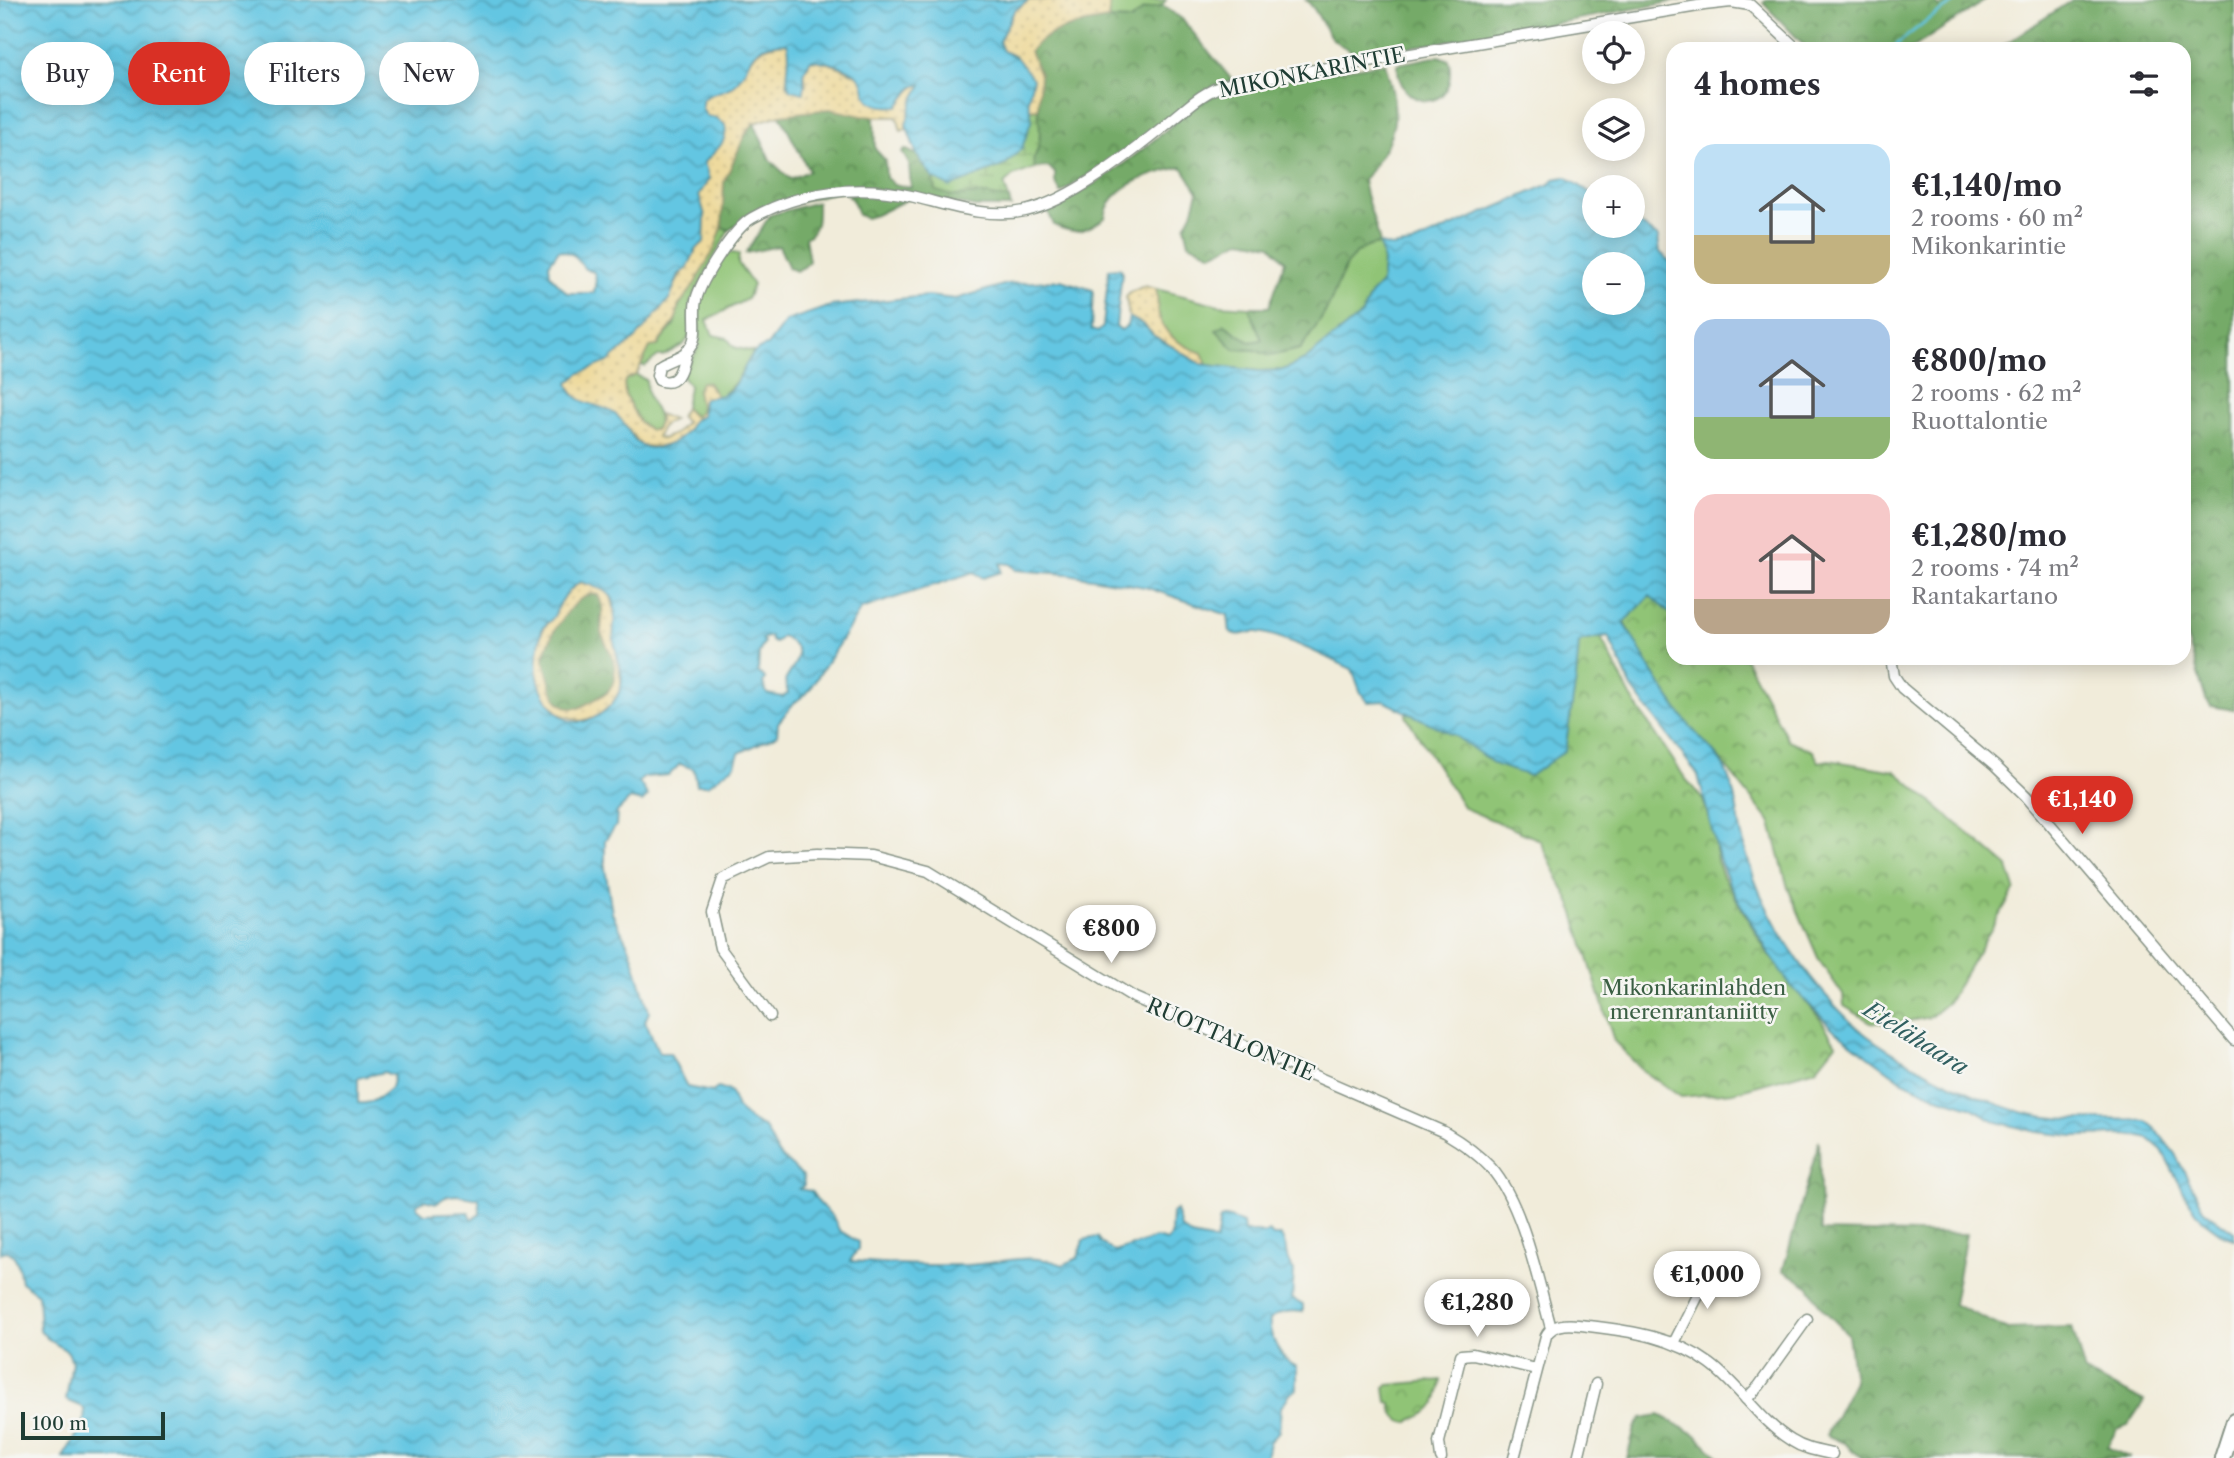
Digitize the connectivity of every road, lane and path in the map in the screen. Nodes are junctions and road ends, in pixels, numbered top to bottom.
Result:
1 (1748, 3) edge
2 (1790, 42) edge
3 (686, 352) dead end
4 (1892, 665) edge
5 (770, 1017) dead end
6 (2234, 1040) edge
7 (1713, 1266) dead end
8 (1807, 1319) dead end
9 (1551, 1328) junction
10 (1674, 1343) junction
11 (1536, 1369) junction
12 (1596, 1384) dead end
13 (1746, 1399) junction
14 (2234, 1421) edge
15 (1832, 1454) dead end
16 (1441, 1458) edge
17 (1514, 1458) edge
18 (1578, 1458) edge
19 (2222, 1458) edge

1 - 2 street, MIKONKARINTIE
1 - 3 street, MIKONKARINTIE
4 - 6 street
5 - 9 street, RUOTTALONTIE
7 - 10 street
8 - 13 street
9 - 10 street
9 - 11 street
10 - 13 street
11 - 16 street
11 - 17 street
12 - 18 street
13 - 15 street
14 - 19 street

